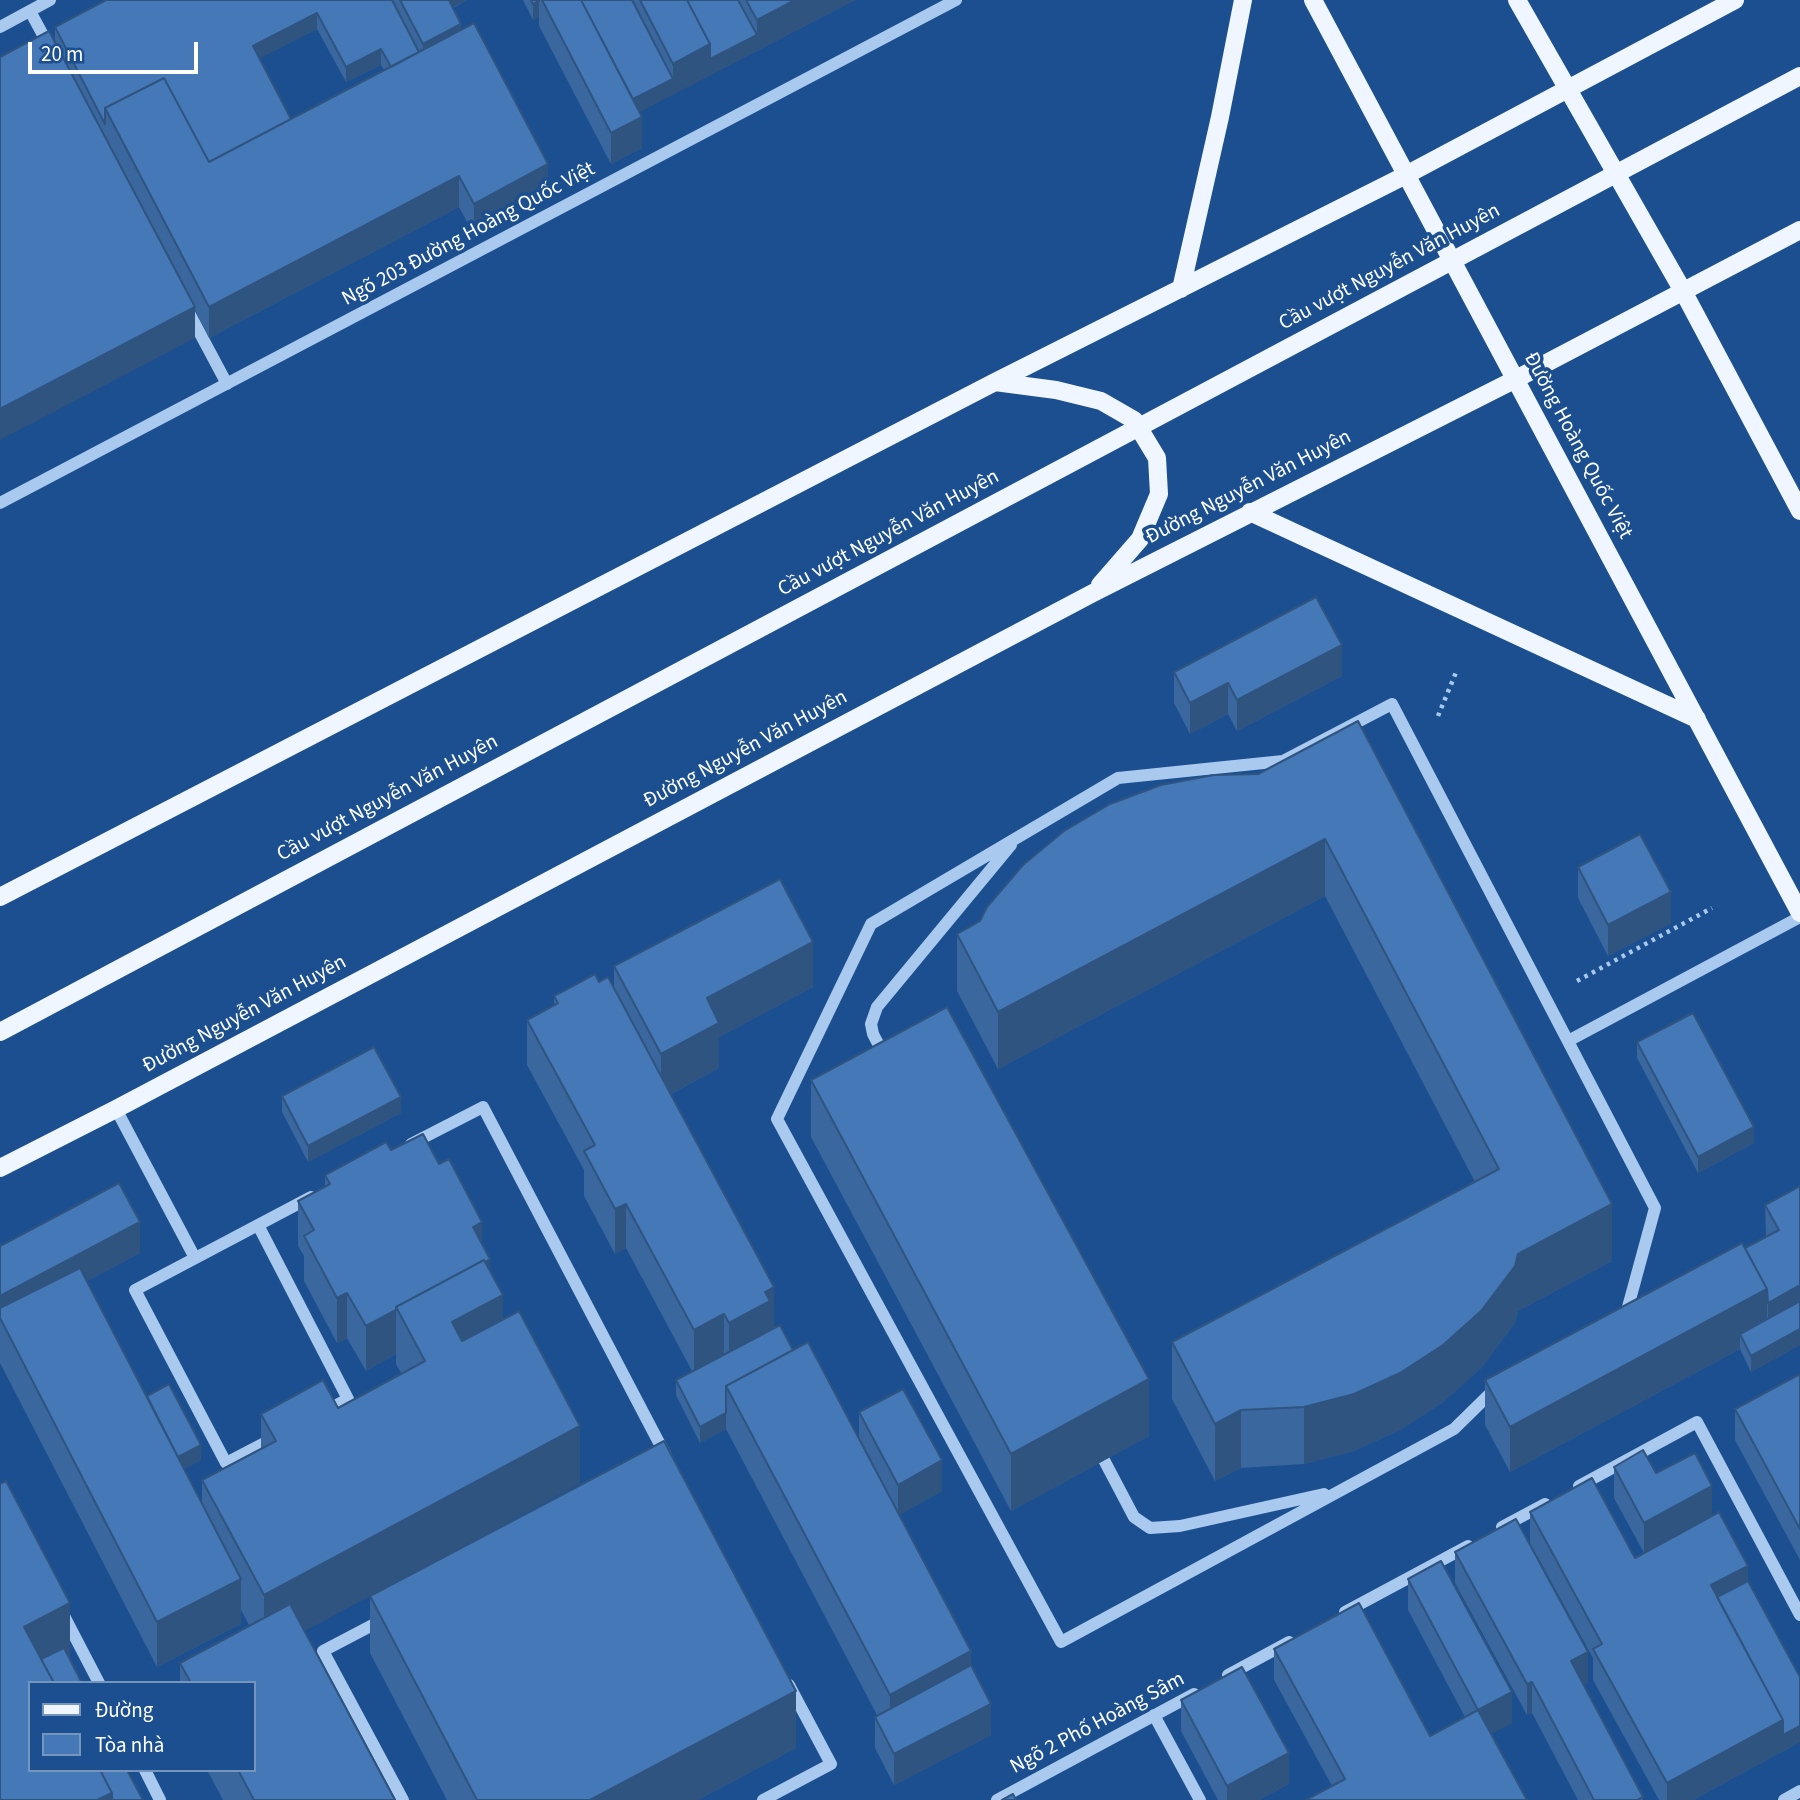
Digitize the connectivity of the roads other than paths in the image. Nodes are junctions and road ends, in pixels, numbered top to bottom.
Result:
1 (50, 0) edge
2 (956, 0) edge
3 (1243, 0) edge
4 (1313, 0) edge
5 (1517, 0) edge
6 (1735, 0) edge
7 (30, 11) junction
8 (0, 27) edge
9 (55, 59) edge
10 (1800, 76) edge
11 (1569, 90) junction
12 (1406, 175) junction
13 (1800, 230) edge
14 (1181, 289) junction
15 (1683, 291) junction
16 (182, 300) edge
17 (1516, 379) junction
18 (995, 382) junction
19 (226, 384) junction
20 (0, 503) edge
21 (1800, 511) edge
22 (1250, 512) junction
23 (1093, 593) junction
24 (1697, 719) junction
25 (1018, 837) junction
26 (0, 897) edge
27 (1800, 915) edge
28 (0, 1031) edge
29 (1568, 1041) junction
30 (890, 1066) edge
31 (116, 1109) junction
32 (400, 1150) edge
33 (0, 1168) edge
34 (329, 1188) edge
35 (258, 1225) junction
36 (195, 1258) junction
37 (311, 1418) edge
38 (287, 1431) edge
39 (1104, 1460) dead end
40 (659, 1471) edge
41 (1340, 1491) junction
42 (1564, 1494) edge
43 (1552, 1500) edge
44 (1492, 1533) edge
45 (1480, 1539) edge
46 (56, 1600) edge
47 (395, 1612) edge
48 (1800, 1615) edge
49 (1335, 1618) edge
50 (1299, 1637) edge
51 (780, 1668) edge
52 (98, 1681) edge
53 (1214, 1683) edge
54 (1202, 1689) edge
55 (1154, 1715) junction
56 (146, 1772) edge
57 (1800, 1791) edge
58 (160, 1800) edge
59 (402, 1800) edge
60 (763, 1800) edge
61 (997, 1800) edge
62 (1200, 1800) edge
63 (1783, 1800) edge

1 - 7 street
2 - 19 street, Ngõ 203 Đường Hoàng Quốc Việt
3 - 14 main road
4 - 12 main road, Đường Hoàng Quốc Việt
5 - 11 main road
6 - 11 main road
7 - 8 street
7 - 9 street
10 - 28 main road, Cầu vượt Nguyễn Văn Huyên, bridge
11 - 12 main road
11 - 15 main road
12 - 14 main road
12 - 17 main road, Đường Hoàng Quốc Việt
13 - 15 main road, Đường Nguyễn Văn Huyên
14 - 18 main road
15 - 17 main road, Đường Nguyễn Văn Huyên
15 - 21 main road
16 - 19 street
17 - 22 main road, Đường Nguyễn Văn Huyên
17 - 24 main road, Đường Hoàng Quốc Việt
18 - 23 main road
18 - 26 main road
19 - 20 street, Ngõ 203 Đường Hoàng Quốc Việt
22 - 23 main road, Đường Nguyễn Văn Huyên
22 - 24 main road
23 - 31 main road, Đường Nguyễn Văn Huyên
24 - 27 main road, Đường Hoàng Quốc Việt
25 - 29 street
25 - 30 street
25 - 41 street
27 - 29 street
29 - 41 street
31 - 33 main road, Đường Nguyễn Văn Huyên
31 - 36 street
32 - 40 street
34 - 35 street
35 - 36 street
35 - 37 street
36 - 38 street
39 - 41 street
42 - 48 street
43 - 44 street
45 - 49 street
46 - 52 street
47 - 59 street
50 - 53 street, Ngõ 2 Phố Hoàng Sâm
51 - 60 street
54 - 55 street, Ngõ 2 Phố Hoàng Sâm
55 - 61 street, Ngõ 2 Phố Hoàng Sâm
55 - 62 street
56 - 58 street
57 - 63 street

